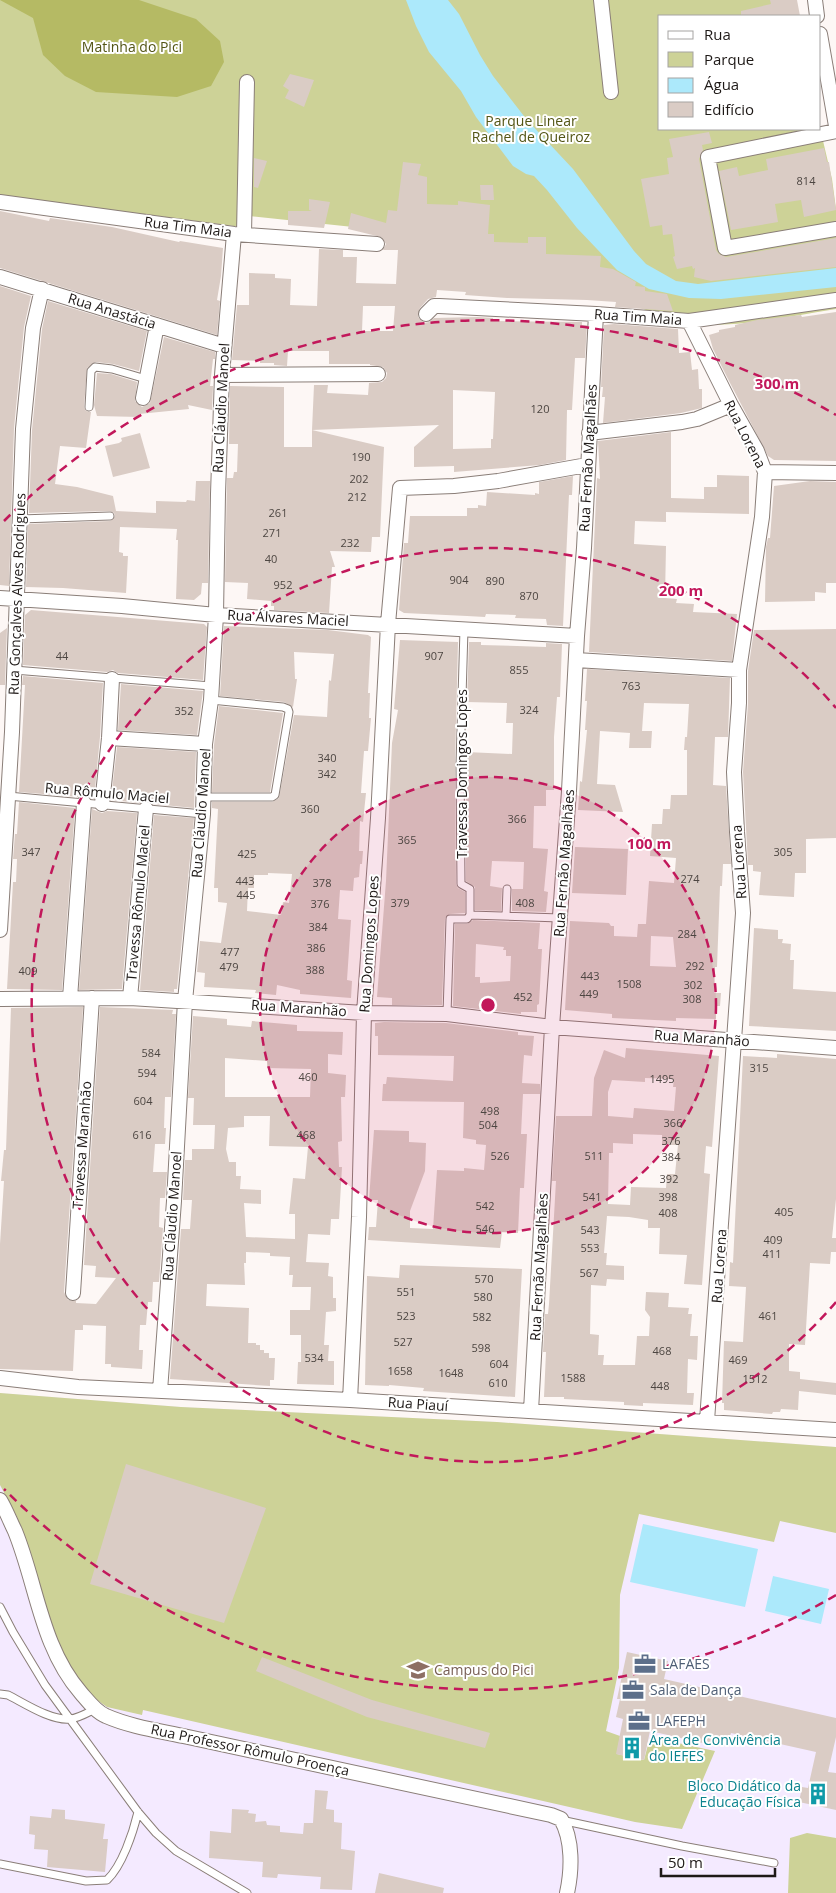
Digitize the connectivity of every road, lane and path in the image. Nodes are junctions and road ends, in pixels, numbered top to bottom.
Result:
1 (601, 0) edge
2 (815, 0) edge
3 (816, 15) edge
4 (821, 40) edge
5 (248, 82) dead end
6 (611, 92) dead end
7 (836, 126) edge
8 (836, 131) edge
9 (0, 202) edge
10 (836, 229) edge
11 (239, 234) junction
12 (377, 244) dead end
13 (0, 277) edge
14 (42, 289) junction
15 (836, 300) edge
16 (426, 314) dead end
17 (596, 314) junction
18 (690, 321) junction
19 (157, 325) junction
20 (224, 346) junction
21 (378, 374) dead end
22 (222, 375) junction
23 (146, 379) junction
24 (143, 398) dead end
25 (731, 405) junction
26 (89, 407) dead end
27 (589, 433) junction
28 (587, 465) junction
29 (765, 472) junction
30 (836, 473) edge
31 (110, 516) dead end
32 (20, 519) junction
33 (0, 598) edge
34 (17, 599) junction
35 (216, 615) junction
36 (388, 624) junction
37 (464, 628) junction
38 (577, 636) junction
39 (576, 660) junction
40 (0, 668) edge
41 (14, 670) junction
42 (739, 670) junction
43 (112, 679) junction
44 (211, 693) junction
45 (6, 732) edge
46 (109, 738) junction
47 (206, 744) junction
48 (8, 796) junction
49 (204, 797) junction
50 (84, 804) junction
51 (102, 804) junction
52 (146, 809) junction
53 (203, 814) junction
54 (507, 889) dead end
55 (470, 915) junction
56 (506, 916) junction
57 (560, 918) junction
58 (0, 930) edge
59 (70, 998) junction
60 (92, 998) junction
61 (130, 998) junction
62 (0, 999) edge
63 (185, 1001) junction
64 (364, 1013) junction
65 (447, 1014) junction
66 (552, 1027) junction
67 (735, 1041) junction
68 (836, 1048) edge
69 (72, 1293) dead end
70 (0, 1378) edge
71 (160, 1391) junction
72 (350, 1400) junction
73 (531, 1411) junction
74 (707, 1421) junction
75 (836, 1430) edge
76 (0, 1500) edge
77 (0, 1607) edge
78 (0, 1694) edge
79 (95, 1709) junction
80 (70, 1719) junction
81 (138, 1812) junction
82 (561, 1820) junction
83 (774, 1863) dead end
84 (0, 1864) edge
85 (247, 1893) edge
86 (567, 1893) edge

1 - 6 street
2 - 3 street
4 - 7 street
5 - 11 street, Rua Cláudio Manoel
8 - 10 street
9 - 11 street, Rua Tim Maia
11 - 12 street, Rua Tim Maia
11 - 20 street, Rua Cláudio Manoel
13 - 14 street, Rua Anastácia
14 - 19 street, Rua Anastácia
14 - 32 street, Rua Gonçalves Alves Rodrigues
15 - 18 street, Rua Tim Maia
16 - 17 street, Rua Tim Maia
17 - 18 street, Rua Tim Maia
17 - 27 street, Rua Fernão Magalhães
18 - 25 street, Rua Lorena
19 - 20 street, Rua Anastácia
19 - 23 street
20 - 22 street, Rua Cláudio Manoel
21 - 22 street
22 - 35 street, Rua Cláudio Manoel
23 - 24 street
23 - 26 lane
25 - 27 street
25 - 29 street, Rua Lorena
27 - 28 street, Rua Fernão Magalhães
28 - 36 street, Rua Domingos Lopes
28 - 38 street, Rua Fernão Magalhães
29 - 30 street
29 - 42 street, Rua Lorena
31 - 32 lane
32 - 34 street, Rua Gonçalves Alves Rodrigues
33 - 34 street, Rua Álvares Maciel
34 - 35 street, Rua Álvares Maciel
34 - 41 street, Rua Gonçalves Alves Rodrigues
35 - 36 street, Rua Álvares Maciel
35 - 44 street, Rua Cláudio Manoel
36 - 37 street, Rua Álvares Maciel
36 - 64 street, Rua Domingos Lopes
37 - 38 street, Rua Álvares Maciel
37 - 55 lane, Travessa Domingos Lopes
38 - 39 street, Rua Fernão Magalhães
39 - 42 street
39 - 57 street, Rua Fernão Magalhães
40 - 41 street
41 - 43 lane
41 - 45 street, Rua Gonçalves Alves Rodrigues
42 - 67 street, Rua Lorena
43 - 44 lane
43 - 46 street
44 - 47 street, Rua Cláudio Manoel
44 - 49 lane
45 - 48 street, Rua Gonçalves Alves Rodrigues
46 - 47 street
46 - 51 street
47 - 49 street, Rua Cláudio Manoel
48 - 50 lane, Rua Rômulo Maciel
48 - 58 street, Rua Gonçalves Alves Rodrigues
49 - 53 street, Rua Cláudio Manoel
50 - 51 lane, Rua Rômulo Maciel
50 - 59 street
51 - 52 lane, Rua Rômulo Maciel
52 - 53 lane, Rua Rômulo Maciel
52 - 61 street, Travessa Rômulo Maciel
53 - 63 street, Rua Cláudio Manoel
54 - 56 lane
55 - 56 lane
55 - 65 lane
56 - 57 lane
57 - 66 street, Rua Fernão Magalhães
59 - 60 street, Rua Maranhão
59 - 62 street, Rua Maranhão
60 - 61 street, Rua Maranhão
60 - 69 street, Travessa Maranhão
61 - 63 street, Rua Maranhão
63 - 64 street, Rua Maranhão
63 - 71 street, Rua Cláudio Manoel
64 - 65 street, Rua Maranhão
64 - 72 street, Rua Domingos Lopes
65 - 66 street, Rua Maranhão
66 - 67 street, Rua Maranhão
66 - 73 street, Rua Fernão Magalhães
67 - 68 street, Rua Maranhão
67 - 74 street, Rua Lorena
70 - 71 street, Rua Piauí
71 - 72 street, Rua Piauí
72 - 73 street, Rua Piauí
73 - 74 street, Rua Piauí
74 - 75 street, Rua Piauí
76 - 79 street, Rua Professor Rômulo Proença
77 - 80 lane
78 - 80 lane
79 - 80 lane
79 - 82 street, Rua Professor Rômulo Proença
80 - 81 lane
81 - 84 lane
81 - 85 lane
82 - 83 lane
82 - 86 street

